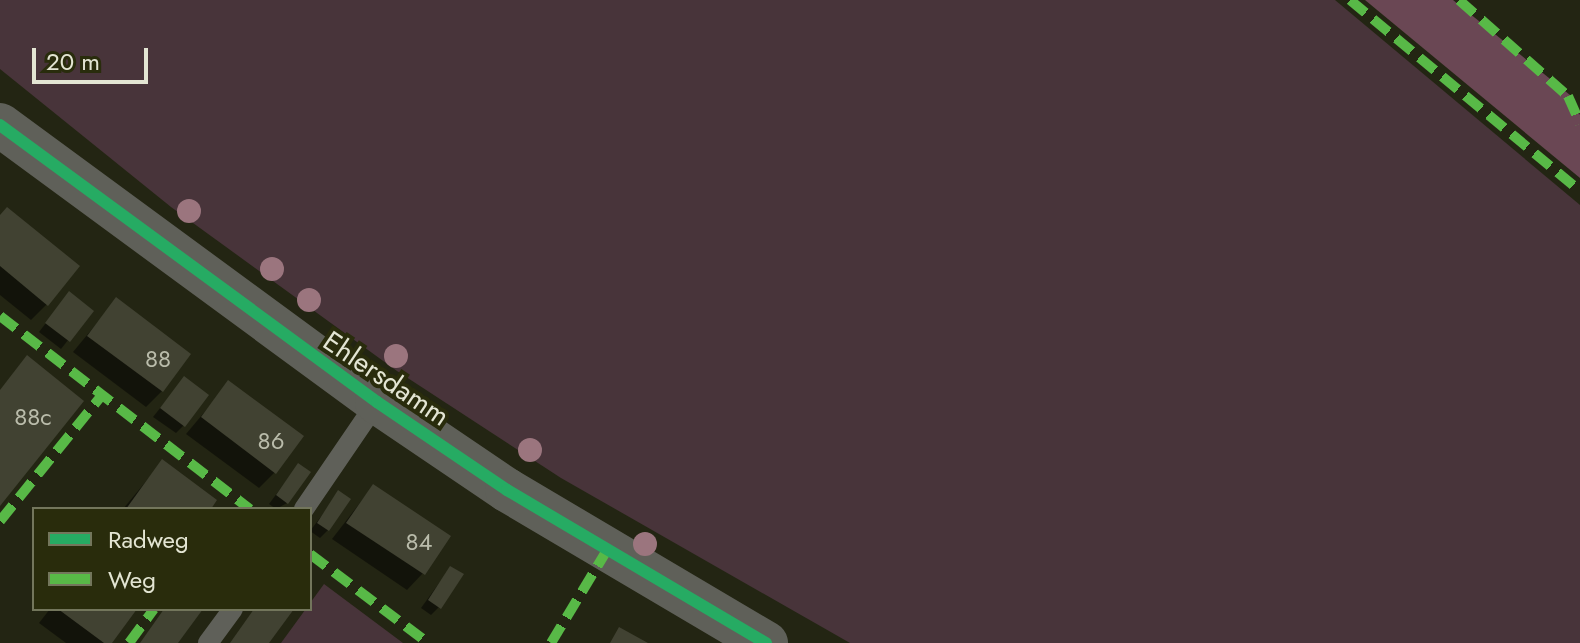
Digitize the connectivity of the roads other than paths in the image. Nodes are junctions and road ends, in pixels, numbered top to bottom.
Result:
1 (0, 125) edge
2 (377, 402) junction
3 (305, 507) edge
4 (232, 611) edge
5 (208, 643) edge
6 (766, 643) edge

1 - 2 street, Ehlersdamm
2 - 3 lane
2 - 6 street, Ehlersdamm
4 - 5 lane

